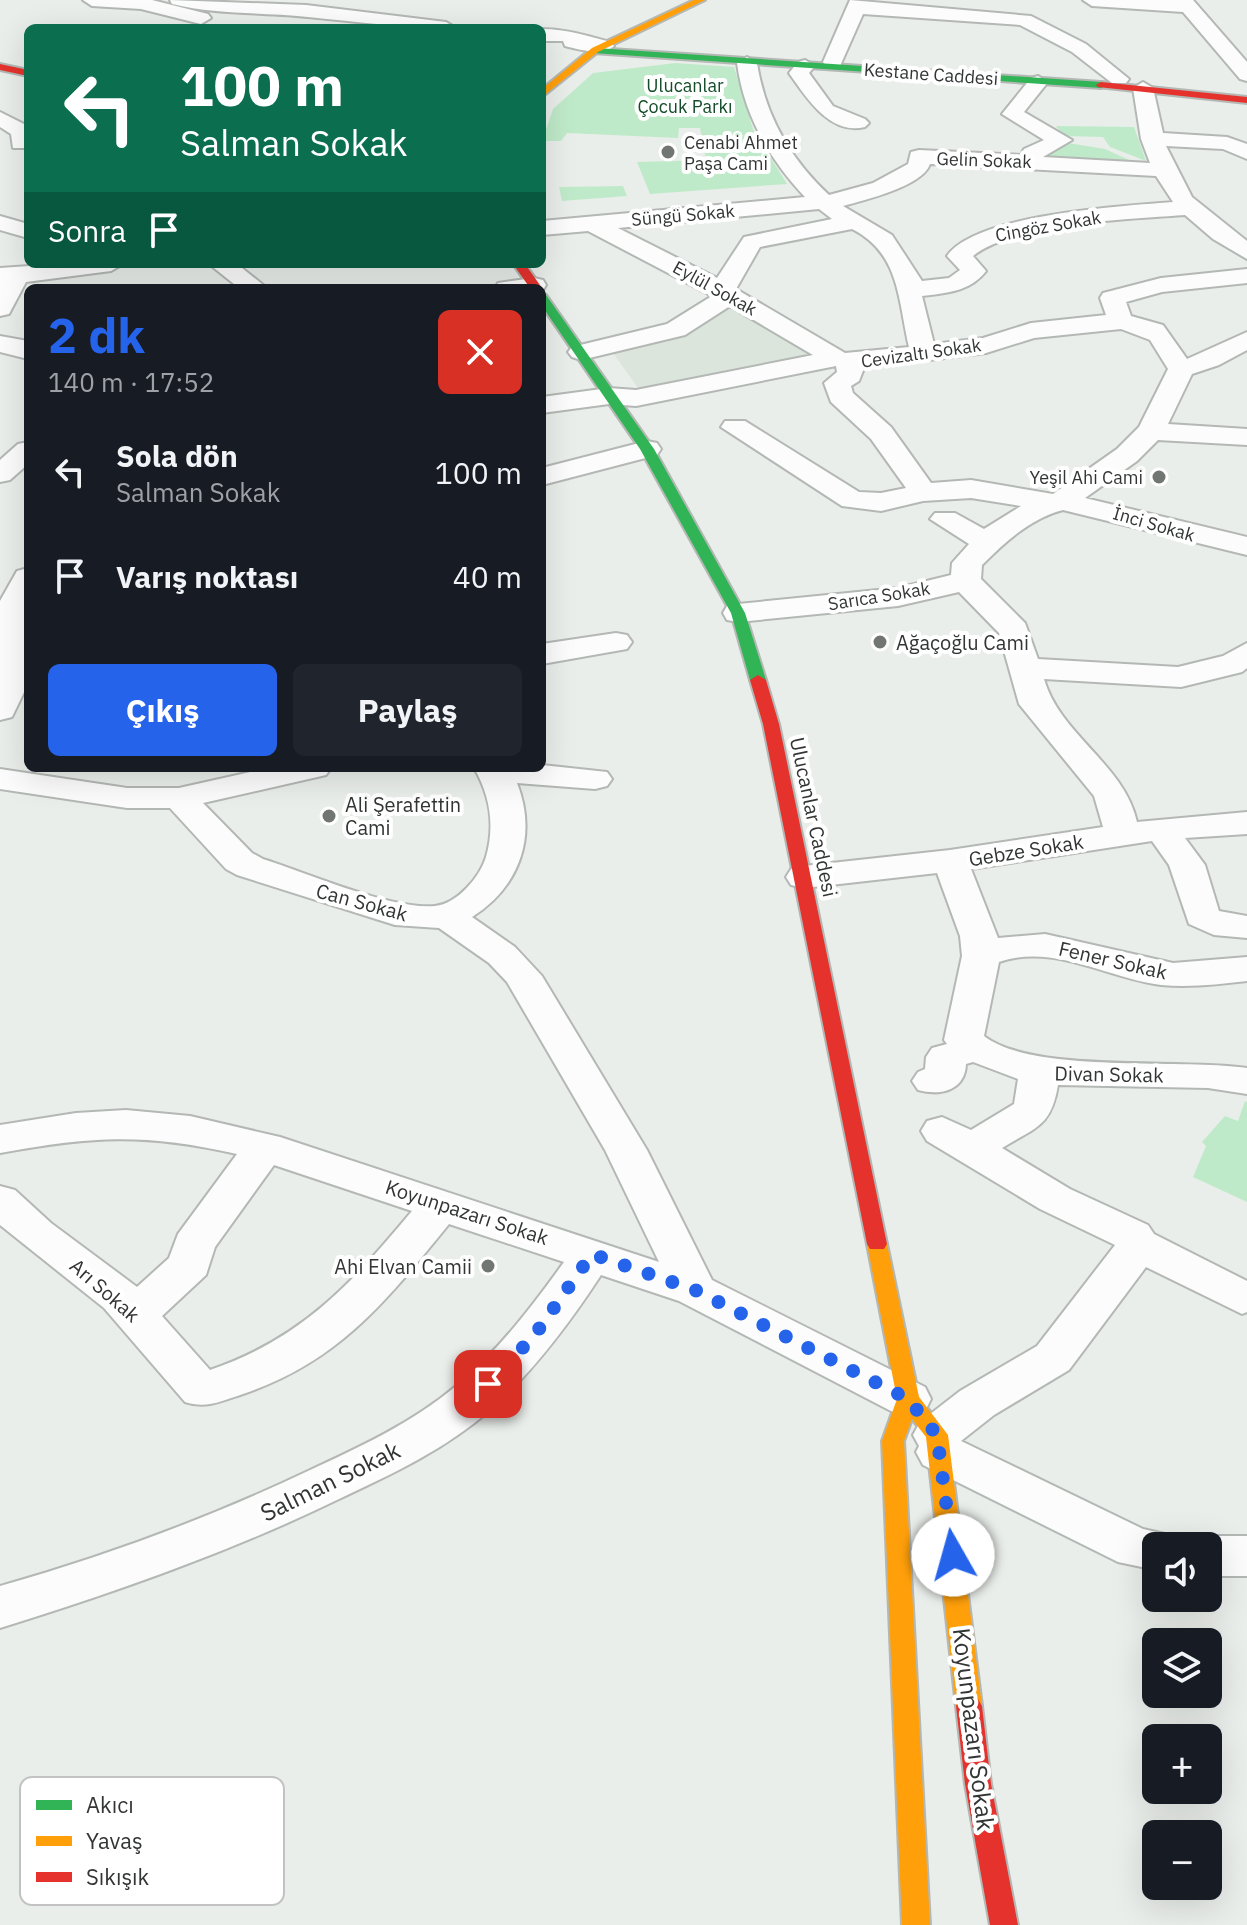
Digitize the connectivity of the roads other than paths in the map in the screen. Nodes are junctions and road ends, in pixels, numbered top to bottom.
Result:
1 (92, 0) edge
2 (179, 0) edge
3 (701, 0) edge
4 (1092, 0) edge
5 (1185, 3) edge
6 (857, 4) edge
7 (223, 8) junction
8 (204, 18) junction
9 (190, 24) edge
10 (397, 24) edge
11 (546, 38) edge
12 (609, 50) junction
13 (0, 53) edge
14 (24, 57) edge
15 (833, 62) junction
16 (805, 66) junction
17 (0, 67) edge
18 (712, 70) junction
19 (587, 71) junction
20 (24, 72) edge
21 (748, 74) junction
22 (1247, 75) edge
23 (1119, 79) junction
24 (1038, 82) junction
25 (1143, 88) junction
26 (546, 93) edge
27 (1247, 93) edge
28 (546, 94) edge
29 (1247, 100) edge
30 (0, 118) edge
31 (858, 123) dead end
32 (0, 134) edge
33 (1152, 139) junction
34 (1237, 148) edge
35 (24, 154) edge
36 (1029, 161) junction
37 (1161, 170) junction
38 (824, 203) junction
39 (1189, 208) junction
40 (854, 221) junction
41 (591, 223) junction
42 (546, 228) edge
43 (1247, 252) edge
44 (62, 268) edge
45 (227, 268) edge
46 (9, 275) edge
47 (1247, 276) edge
48 (102, 284) edge
49 (249, 284) edge
50 (908, 290) junction
51 (726, 293) junction
52 (546, 303) edge
53 (0, 309) edge
54 (1121, 321) junction
55 (1247, 340) edge
56 (0, 344) edge
57 (24, 349) edge
58 (581, 352) junction
59 (923, 353) junction
60 (843, 360) junction
61 (1181, 369) junction
62 (609, 396) junction
63 (546, 404) edge
64 (735, 427) dead end
65 (1151, 431) junction
66 (1247, 437) edge
67 (647, 449) junction
68 (24, 453) edge
69 (0, 474) edge
70 (546, 476) edge
71 (923, 492) junction
72 (1059, 502) junction
73 (945, 519) dead end
74 (986, 542) junction
75 (1247, 546) edge
76 (966, 581) junction
77 (24, 585) edge
78 (738, 613) junction
79 (616, 642) dead end
80 (7, 652) edge
81 (546, 653) edge
82 (1247, 653) edge
83 (1026, 668) junction
84 (9, 702) edge
85 (294, 772) edge
86 (494, 772) edge
87 (523, 772) edge
88 (0, 779) edge
89 (595, 779) dead end
90 (179, 798) junction
91 (1247, 823) edge
92 (1161, 829) junction
93 (1122, 835) junction
94 (950, 861) junction
95 (804, 877) junction
96 (447, 917) junction
97 (1247, 927) edge
98 (981, 956) junction
99 (1247, 969) edge
100 (975, 1049) junction
101 (1040, 1072) junction
102 (932, 1081) dead end
103 (1247, 1081) edge
104 (0, 1139) edge
105 (265, 1147) junction
106 (0, 1200) edge
107 (442, 1204) junction
108 (1139, 1245) junction
109 (592, 1254) junction
110 (695, 1290) junction
111 (1242, 1298) dead end
112 (136, 1314) junction
113 (908, 1399) junction
114 (939, 1444) junction
115 (1142, 1549) edge
116 (1222, 1556) edge
117 (1247, 1556) edge
118 (0, 1607) edge
119 (916, 1925) edge
120 (1004, 1925) edge

1 - 8 street
2 - 7 street
3 - 12 main road
4 - 5 street
5 - 22 street
6 - 15 street
6 - 23 street
7 - 8 street
7 - 10 street
8 - 9 street
11 - 12 street
12 - 15 main road, Kestane Caddesi
12 - 18 main road
12 - 19 main road
12 - 26 main road
13 - 14 main road
15 - 23 main road, Kestane Caddesi
16 - 21 main road, Kestane Caddesi
16 - 24 main road, Kestane Caddesi
16 - 31 street
17 - 20 main road
18 - 19 main road
18 - 21 street
19 - 28 main road
21 - 38 street
23 - 27 main road, Kestane Caddesi
24 - 25 main road, Kestane Caddesi
24 - 36 street
25 - 29 main road, Kestane Caddesi
25 - 33 street
30 - 35 street
32 - 35 street
33 - 34 street
33 - 37 street
36 - 37 street, Gelin Sokak
36 - 38 street, Gelin Sokak
37 - 39 street
38 - 40 street
38 - 41 street, Süngü Sokak
39 - 43 street
39 - 50 street, Cingöz Sokak
40 - 50 street
40 - 51 street
41 - 42 street, Süngü Sokak
41 - 51 street, Eylül Sokak
44 - 46 street
44 - 48 street
45 - 49 street
46 - 53 street
47 - 54 street
50 - 59 street
51 - 58 street
51 - 60 street, Eylül Sokak
52 - 58 main road, Ulucanlar Caddesi
54 - 59 street, Cevizaltı Sokak
54 - 61 street
55 - 61 street
56 - 57 street
58 - 62 main road, Ulucanlar Caddesi
59 - 60 street, Cevizaltı Sokak
60 - 62 street, Cevizaltı Sokak
60 - 71 street
61 - 65 street
62 - 63 street, Cevizaltı Sokak
62 - 67 main road, Ulucanlar Caddesi
64 - 71 street
65 - 66 street
65 - 72 street
67 - 70 street
67 - 78 main road, Ulucanlar Caddesi
68 - 69 street
71 - 72 street
72 - 74 street
72 - 75 street, İnci Sokak
73 - 74 street
74 - 76 street
76 - 78 street, Sarıca Sokak
76 - 83 street
77 - 80 street
78 - 95 main road, Ulucanlar Caddesi
79 - 81 street
80 - 84 street
82 - 83 street
83 - 93 street
85 - 90 street
86 - 96 street
87 - 89 street
88 - 90 street
90 - 96 street, Can Sokak
91 - 92 street, Gebze Sokak
92 - 93 street, Gebze Sokak
92 - 97 street
93 - 94 street, Gebze Sokak
94 - 95 street, Gebze Sokak
94 - 98 street
95 - 113 main road, Ulucanlar Caddesi
96 - 110 street
98 - 99 street, Fener Sokak
98 - 100 street
100 - 101 street, Divan Sokak
100 - 102 street
101 - 103 street, Divan Sokak
101 - 108 street
104 - 105 street, Koyunpazarı Sokak
105 - 107 street, Koyunpazarı Sokak
105 - 112 street
106 - 112 street, Arı Sokak
107 - 109 street, Koyunpazarı Sokak
107 - 112 street, Arı Sokak
108 - 111 street
108 - 114 street
109 - 110 street, Koyunpazarı Sokak
109 - 118 street, Salman Sokak
110 - 113 street, Koyunpazarı Sokak
113 - 114 main road, Koyunpazarı Sokak
113 - 119 main road
114 - 115 street
114 - 120 main road, Koyunpazarı Sokak
116 - 117 street

